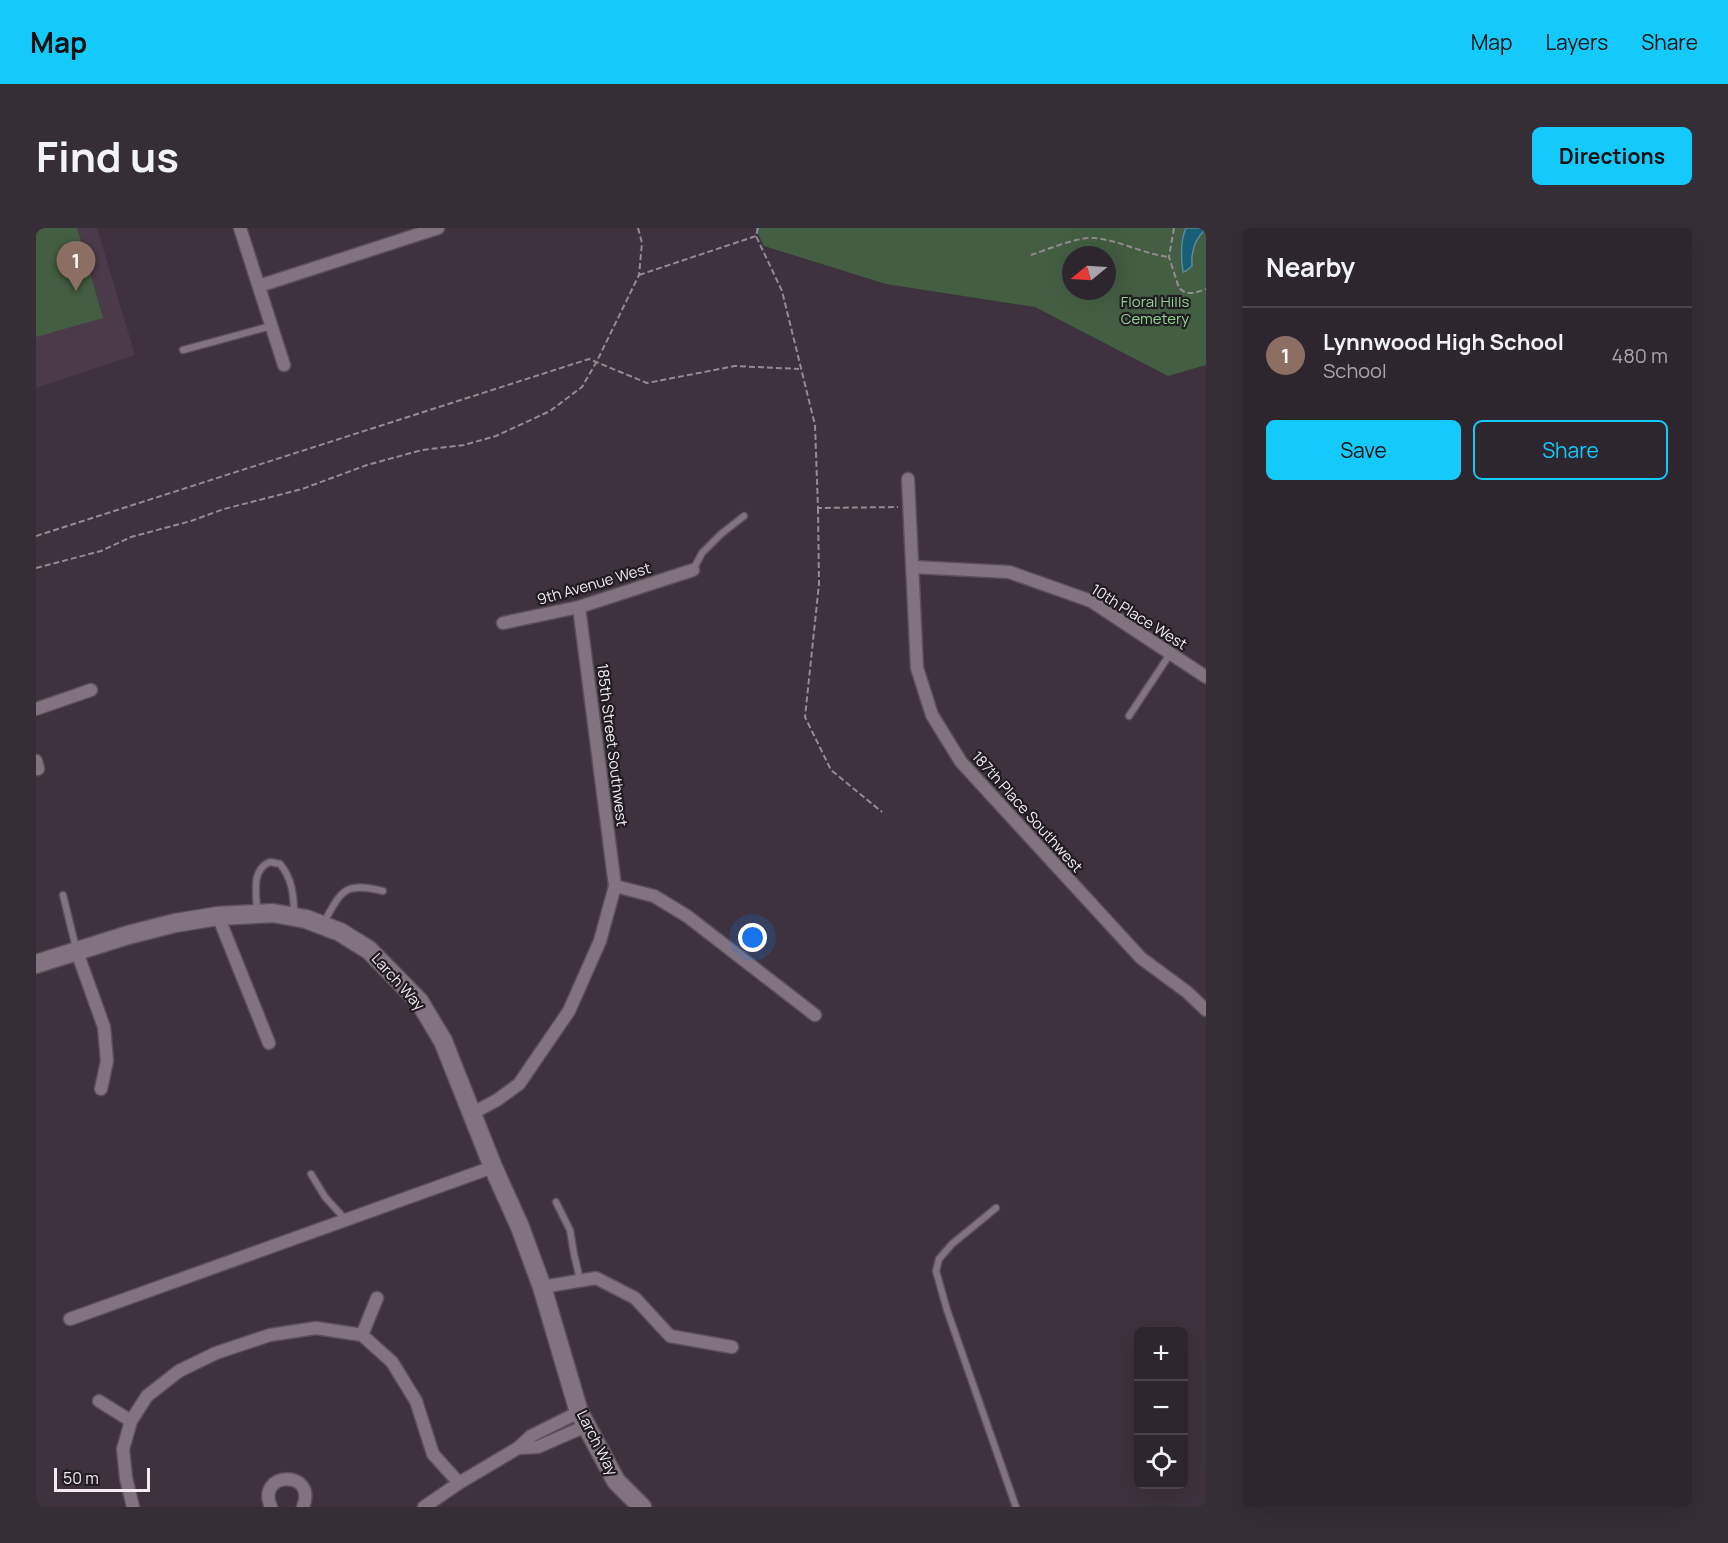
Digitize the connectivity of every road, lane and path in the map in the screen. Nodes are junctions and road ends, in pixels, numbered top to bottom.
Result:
1 (240, 228) edge
2 (438, 228) edge
3 (638, 228) edge
4 (758, 228) edge
5 (1174, 228) edge
6 (756, 236) junction
7 (1031, 255) dead end
8 (1169, 257) junction
9 (639, 275) junction
10 (259, 286) junction
11 (1206, 289) edge
12 (272, 326) junction
13 (183, 351) dead end
14 (597, 361) junction
15 (284, 365) dead end
16 (799, 369) dead end
17 (908, 479) dead end
18 (909, 507) junction
19 (818, 508) junction
20 (744, 516) dead end
21 (36, 536) edge
22 (913, 567) junction
23 (36, 568) edge
24 (693, 570) joint
25 (579, 607) junction
26 (503, 623) dead end
27 (1171, 653) junction
28 (1206, 676) edge
29 (91, 690) dead end
30 (36, 709) edge
31 (1129, 716) dead end
32 (882, 812) dead end
33 (615, 886) junction
34 (382, 891) dead end
35 (63, 895) dead end
36 (257, 914) junction
37 (218, 916) junction
38 (294, 917) junction
39 (322, 925) junction
40 (77, 952) junction
41 (36, 964) edge
42 (1206, 1010) edge
43 (815, 1015) dead end
44 (268, 1043) dead end
45 (101, 1089) dead end
46 (471, 1114) junction
47 (493, 1167) junction
48 (311, 1174) dead end
49 (556, 1202) dead end
50 (996, 1208) dead end
51 (346, 1220) junction
52 (580, 1281) junction
53 (542, 1287) junction
54 (377, 1298) dead end
55 (70, 1318) dead end
56 (362, 1335) junction
57 (732, 1347) dead end
58 (99, 1401) dead end
59 (583, 1419) junction
60 (131, 1421) junction
61 (459, 1483) junction
62 (133, 1507) edge
63 (271, 1507) edge
64 (303, 1507) edge
65 (424, 1507) edge
66 (642, 1507) edge
67 (1016, 1507) edge

1 - 10 street
2 - 10 street
3 - 9 path
4 - 6 path
5 - 8 path
6 - 9 path
6 - 19 path
7 - 8 path
8 - 11 path
9 - 14 path
10 - 12 street
12 - 13 lane
12 - 15 street
14 - 16 path
14 - 21 path
14 - 23 path
17 - 18 street, 187th Place Southwest
18 - 19 path
18 - 22 street, 187th Place Southwest
19 - 32 path
20 - 24 lane
22 - 27 street, 10th Place West
22 - 42 street, 187th Place Southwest
24 - 25 street, 9th Avenue West
25 - 26 street, 9th Avenue West
25 - 33 street, 185th Street Southwest
27 - 28 street, 10th Place West
27 - 31 lane
29 - 30 street
33 - 43 street
33 - 46 street
34 - 39 lane
35 - 40 lane
36 - 37 main road, Larch Way
36 - 38 main road, Larch Way
36 - 38 lane
37 - 40 main road, Larch Way
37 - 44 street
38 - 39 main road, Larch Way
39 - 46 main road, Larch Way
40 - 41 main road, Larch Way
40 - 45 street
46 - 47 main road, Larch Way
47 - 51 street
47 - 53 main road, Larch Way
48 - 51 lane
49 - 52 lane
50 - 67 lane
51 - 55 street
52 - 53 street
52 - 57 street
53 - 59 main road, Larch Way
54 - 56 street
56 - 60 street
56 - 61 street
58 - 60 street
59 - 61 street
59 - 66 main road, Larch Way
60 - 62 street
61 - 65 street
63 - 64 street

